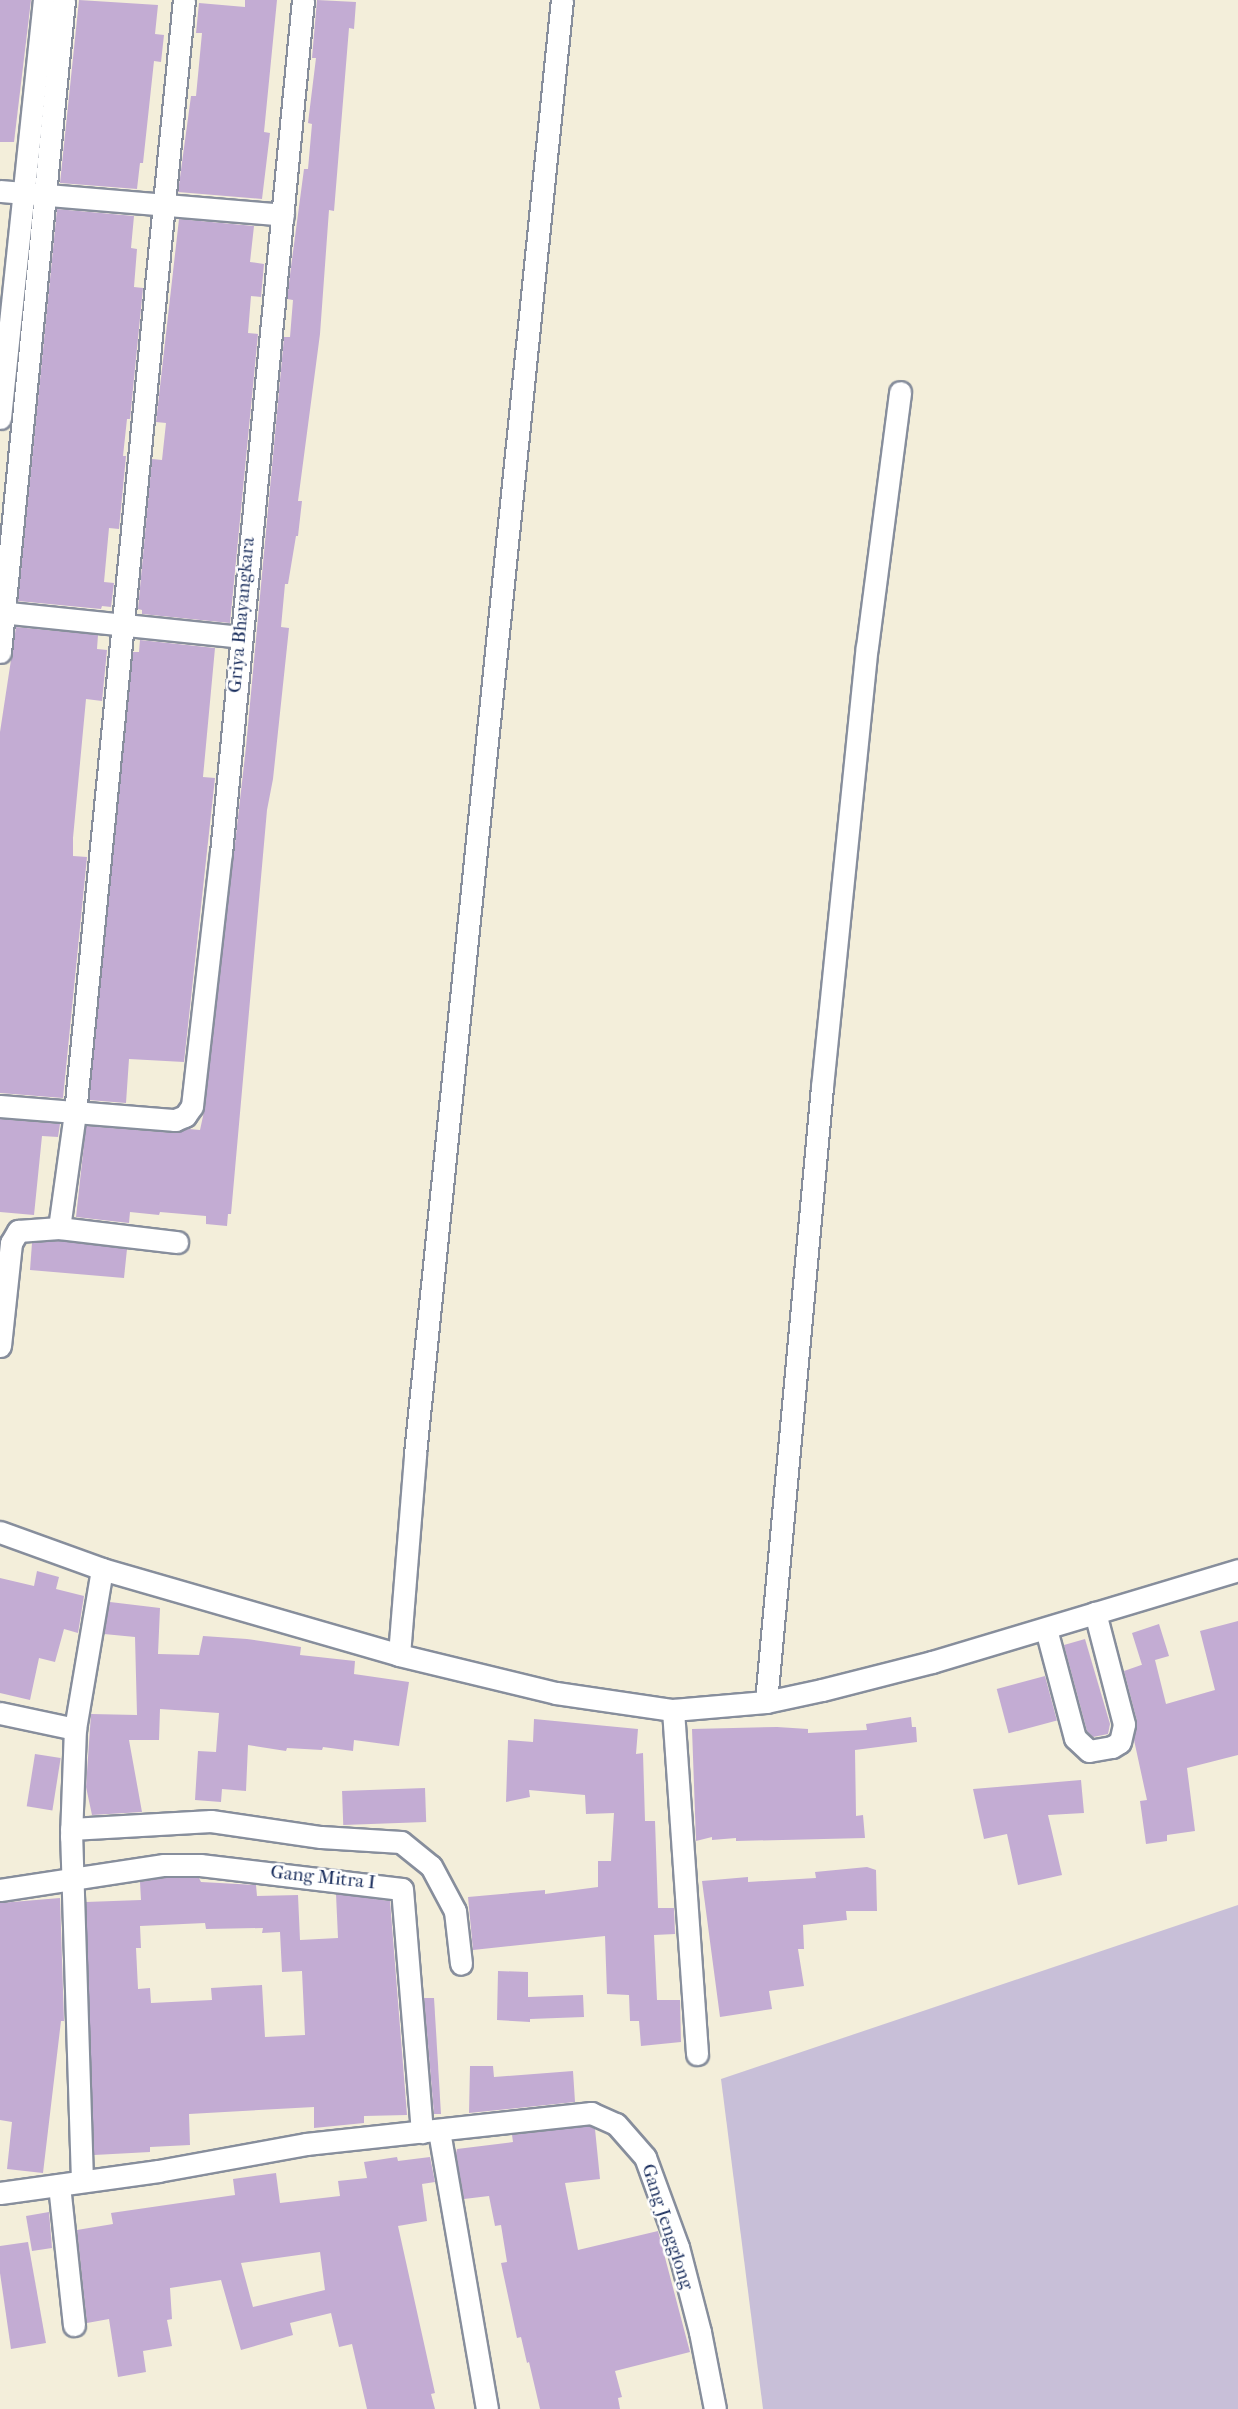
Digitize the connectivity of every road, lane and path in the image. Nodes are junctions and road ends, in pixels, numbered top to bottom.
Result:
1 (44, 0) edge
2 (64, 0) edge
3 (184, 0) edge
4 (303, 0) edge
5 (562, 0) edge
6 (44, 99) junction
7 (0, 191) edge
8 (33, 195) junction
9 (165, 206) junction
10 (283, 215) junction
11 (900, 392) dead end
12 (0, 418) edge
13 (2, 613) edge
14 (122, 626) junction
15 (240, 637) junction
16 (0, 652) edge
17 (0, 1106) edge
18 (75, 1113) junction
19 (59, 1228) junction
20 (177, 1242) dead end
21 (0, 1346) edge
22 (0, 1532) edge
23 (102, 1569) junction
24 (1238, 1570) edge
25 (1095, 1614) junction
26 (1046, 1629) junction
27 (399, 1655) junction
28 (766, 1702) junction
29 (673, 1710) junction
30 (0, 1713) edge
31 (75, 1729) junction
32 (71, 1833) junction
33 (71, 1880) junction
34 (0, 1890) edge
35 (461, 1964) dead end
36 (697, 2054) dead end
37 (431, 2132) junction
38 (82, 2181) junction
39 (59, 2185) junction
40 (0, 2193) edge
41 (75, 2325) dead end
42 (487, 2409) edge
43 (715, 2409) edge

1 - 6 street
2 - 6 street
3 - 9 street
4 - 10 street, Griya Bhayangkara
5 - 27 street
6 - 8 street
7 - 8 street
8 - 9 street
8 - 12 street
8 - 13 street
9 - 10 street
9 - 14 street
10 - 15 street, Griya Bhayangkara
11 - 28 street
13 - 14 street
13 - 16 street
14 - 15 street
14 - 18 street
15 - 18 street, Griya Bhayangkara
17 - 18 street, Griya Bhayangkara
18 - 19 street
19 - 20 street
19 - 21 street
22 - 23 street
23 - 27 street
23 - 31 street
24 - 25 street
25 - 26 street
25 - 26 street
26 - 28 street
27 - 29 street
28 - 29 street
29 - 36 street
30 - 31 street
31 - 32 street
32 - 33 street
32 - 35 street
33 - 34 street, Gang Mitra I
33 - 37 street, Gang Mitra I
33 - 38 street
37 - 38 street, Gang Jengglong
37 - 42 street
37 - 43 street, Gang Jengglong
38 - 39 street, Gang Jengglong
39 - 40 street, Gang Jengglong
39 - 41 street

